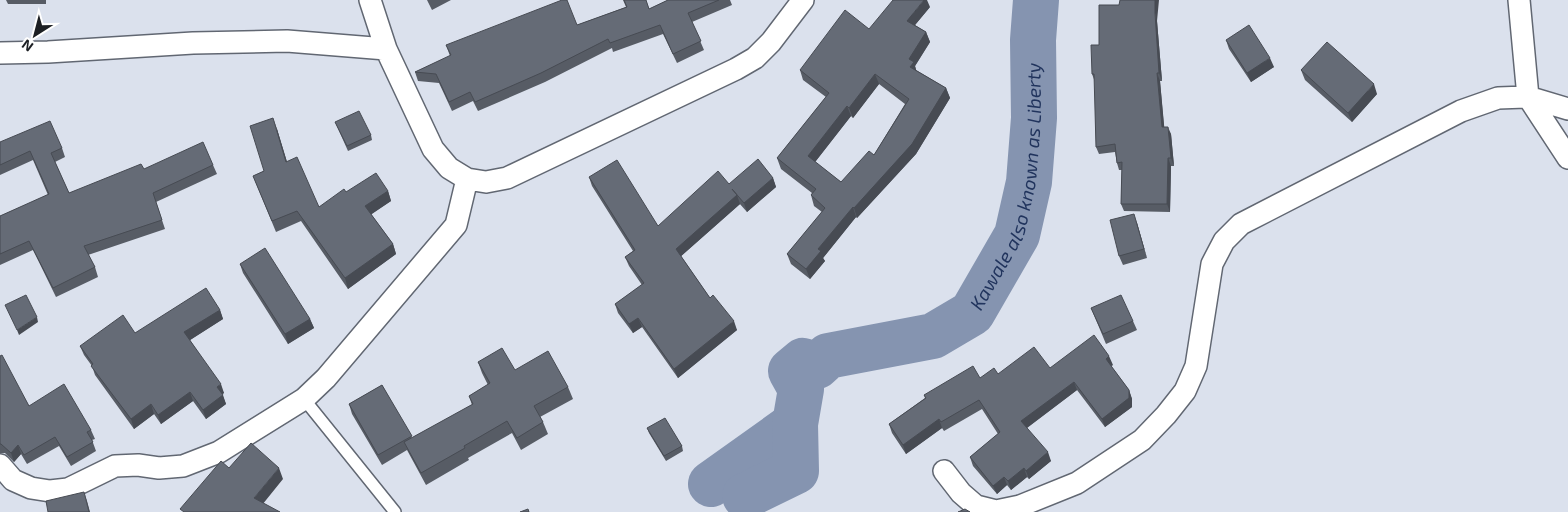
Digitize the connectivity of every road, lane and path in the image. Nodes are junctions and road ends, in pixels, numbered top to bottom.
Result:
1 (370, 0) edge
2 (803, 0) edge
3 (1519, 0) edge
4 (386, 49) junction
5 (0, 54) edge
6 (1528, 97) junction
7 (1568, 109) edge
8 (1568, 158) edge
9 (467, 179) junction
10 (304, 399) junction
11 (0, 465) edge
12 (944, 471) dead end
13 (395, 512) edge

1 - 4 street
2 - 9 street
3 - 6 street
4 - 5 street
4 - 9 street
6 - 7 street
6 - 8 street
6 - 12 street
9 - 10 street
10 - 11 street
10 - 13 lane

